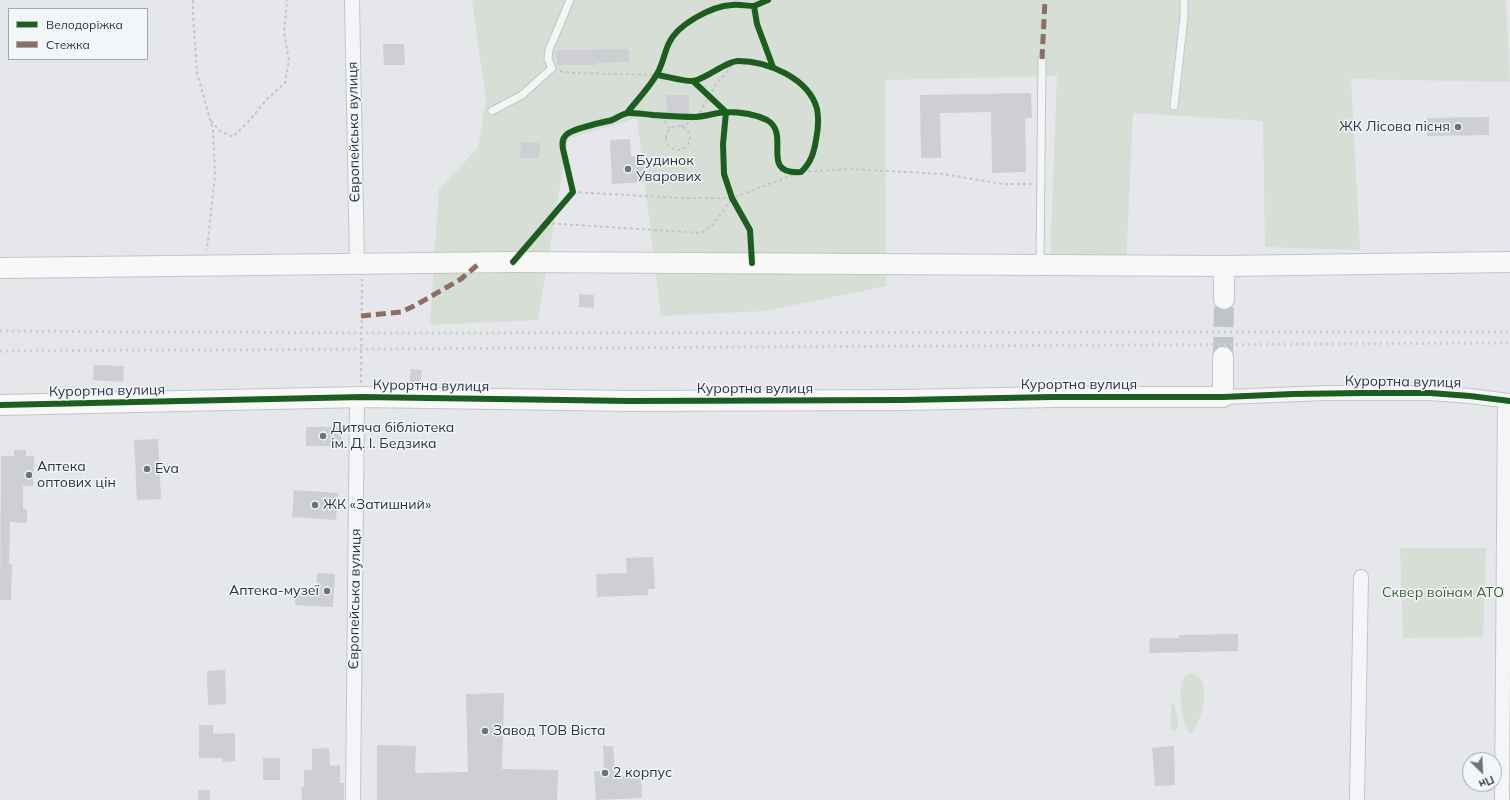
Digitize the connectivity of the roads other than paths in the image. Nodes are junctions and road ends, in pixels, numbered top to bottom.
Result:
1 (352, 0) edge
2 (570, 0) edge
3 (1184, 0) edge
4 (1042, 59) dead end
5 (1174, 106) dead end
6 (492, 111) dead end
7 (1510, 262) edge
8 (359, 264) junction
9 (1040, 265) junction
10 (1224, 266) junction
11 (0, 268) edge
12 (1224, 299) tunnel mouth
13 (1223, 357) tunnel mouth
14 (1223, 397) junction
15 (359, 398) junction
16 (1507, 401) edge
17 (0, 405) edge
18 (1361, 577) dead end
19 (353, 800) edge
20 (1357, 800) edge
21 (1502, 800) edge

1 - 8 street, Європейська вулиця
2 - 6 lane
3 - 5 lane
4 - 9 lane
7 - 10 street
8 - 9 street
8 - 11 street
9 - 10 street
10 - 12 street
13 - 14 street
14 - 15 street, Курортна вулиця
14 - 16 street, Курортна вулиця
15 - 17 street, Курортна вулиця
15 - 19 street, Європейська вулиця
16 - 21 street
18 - 20 street

